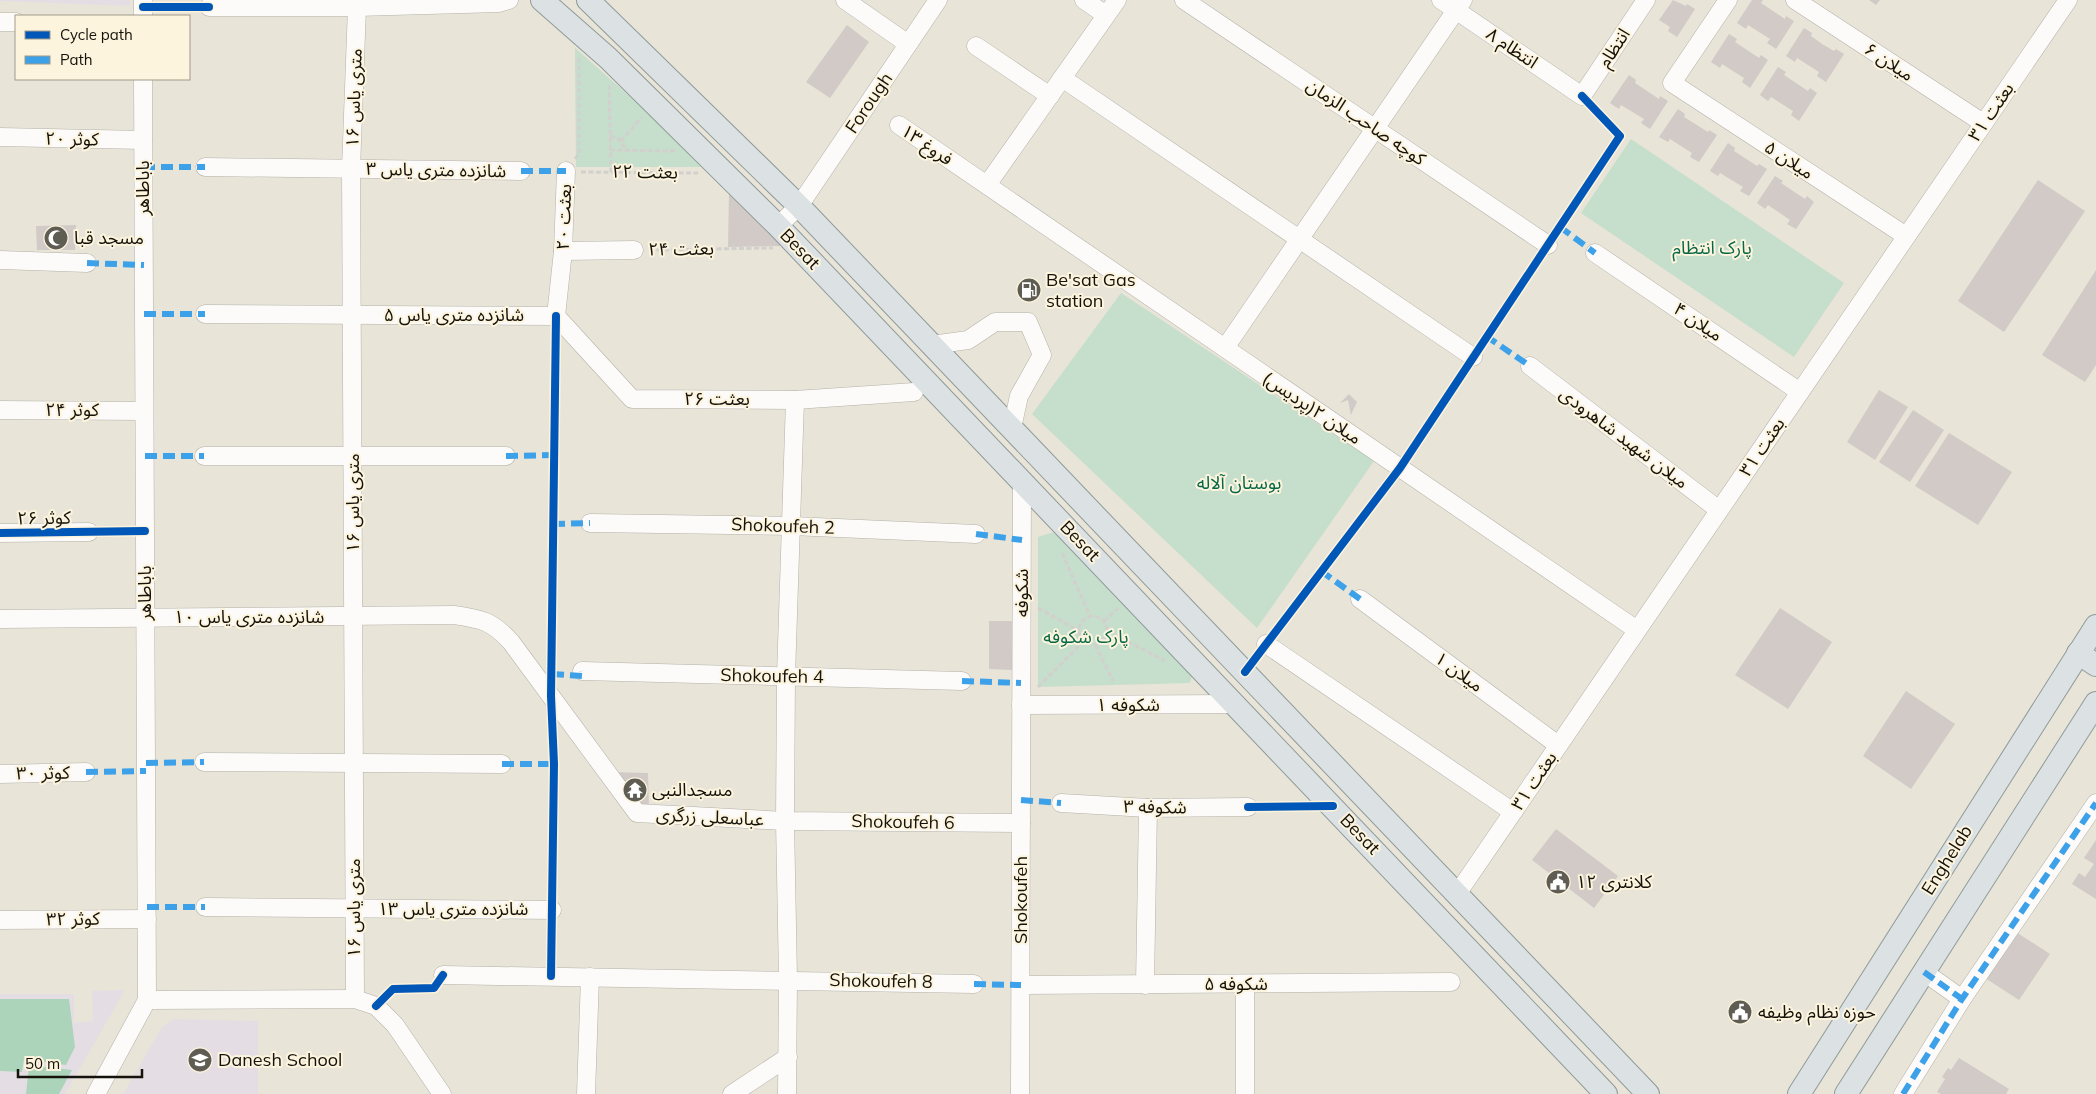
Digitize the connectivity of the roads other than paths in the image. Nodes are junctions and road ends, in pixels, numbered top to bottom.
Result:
1 (142, 0) edge
2 (509, 0) edge
3 (542, 0) edge
4 (588, 0) edge
5 (845, 0) edge
6 (938, 0) edge
7 (1084, 0) edge
8 (1117, 0) edge
9 (1184, 0) edge
10 (1442, 0) edge
11 (1646, 0) edge
12 (1728, 0) edge
13 (1795, 0) edge
14 (2060, 3) edge
15 (1460, 5) edge
16 (208, 7) dead end
17 (357, 7) junction
18 (143, 15) edge
19 (1106, 15) junction
20 (0, 22) edge
21 (15, 22) edge
22 (908, 44) junction
23 (976, 46) dead end
24 (1062, 78) junction
25 (143, 80) edge
26 (1050, 96) junction
27 (1582, 96) joint
28 (1983, 124) junction
29 (899, 126) dead end
30 (1376, 129) junction
31 (0, 137) edge
32 (143, 140) junction
33 (205, 167) dead end
34 (351, 169) junction
35 (521, 171) dead end
36 (566, 171) road end
37 (987, 185) junction
38 (799, 206) junction
39 (778, 226) junction
40 (1906, 236) junction
41 (1300, 240) junction
42 (1548, 245) dead end
43 (634, 250) road end
44 (563, 251) junction
45 (1595, 253) dead end
46 (0, 260) edge
47 (87, 263) dead end
48 (205, 314) dead end
49 (352, 315) junction
50 (556, 316) junction
51 (932, 345) junction
52 (1225, 348) junction
53 (1473, 357) dead end
54 (1530, 366) dead end
55 (914, 392) dead end
56 (1800, 392) junction
57 (795, 400) junction
58 (0, 410) edge
59 (144, 411) junction
60 (1012, 428) junction
61 (204, 456) dead end
62 (352, 456) junction
63 (506, 456) dead end
64 (1022, 481) junction
65 (1719, 510) junction
66 (590, 523) dead end
67 (792, 526) junction
68 (89, 532) dead end
69 (0, 533) edge
70 (976, 534) dead end
71 (1360, 599) dead end
72 (353, 616) junction
73 (0, 618) edge
74 (145, 618) junction
75 (2096, 626) edge
76 (1637, 630) junction
77 (511, 642) joint
78 (1266, 644) dead end
79 (2087, 659) edge
80 (582, 671) dead end
81 (786, 676) junction
82 (962, 681) dead end
83 (1021, 699) junction
84 (2096, 703) edge
85 (1236, 704) junction
86 (1558, 745) junction
87 (204, 762) dead end
88 (354, 763) junction
89 (502, 764) dead end
90 (86, 772) dead end
91 (0, 774) edge
92 (1061, 803) dead end
93 (2096, 803) edge
94 (1248, 807) dead end
95 (1148, 808) junction
96 (1513, 812) junction
97 (784, 821) junction
98 (1021, 823) junction
99 (1457, 894) junction
100 (204, 907) dead end
101 (354, 908) junction
102 (552, 910) dead end
103 (1434, 912) junction
104 (147, 918) junction
105 (0, 920) edge
106 (1924, 972) junction
107 (443, 975) dead end
108 (590, 977) junction
109 (788, 979) junction
110 (1450, 982) dead end
111 (974, 984) dead end
112 (1145, 984) junction
113 (1245, 984) junction
114 (1021, 985) junction
115 (355, 999) junction
116 (1962, 999) junction
117 (147, 1000) junction
118 (788, 1057) junction
119 (96, 1094) edge
120 (442, 1094) edge
121 (586, 1094) edge
122 (732, 1094) edge
123 (787, 1094) edge
124 (1020, 1094) edge
125 (1245, 1094) edge
126 (1606, 1094) edge
127 (1648, 1094) edge
128 (1799, 1094) edge
129 (1846, 1094) edge
130 (1903, 1094) edge

1 - 18 street
2 - 17 street
3 - 39 main road, Besat
4 - 38 main road, Besat
5 - 22 street
6 - 22 street, Forough
7 - 19 street
8 - 19 street
9 - 30 street, کوچه صاحب الزمان
10 - 15 street, انتظام ۸
11 - 27 street, انتظام
12 - 40 street, میلان ۵
13 - 28 street, میلان ۶
14 - 28 street, بعثت ۳۱
15 - 27 street, انتظام ۸
15 - 30 street
16 - 17 street
17 - 34 street, ۱۶ متری یاس
19 - 24 street
20 - 21 street
22 - 38 street, Forough
23 - 26 street
24 - 26 street
24 - 41 street
25 - 32 street, باباطاهر
26 - 37 street
28 - 40 street, بعثت ۳۱
29 - 37 street, فروغ ۱۳
30 - 41 street
30 - 42 street, کوچه صاحب الزمان
31 - 32 street, کوثر ۲۰
32 - 59 street, باباطاهر
33 - 34 street, شانزده متری یاس ۳
34 - 35 street, شانزده متری یاس ۳
34 - 49 street, ۱۶ متری یاس
36 - 44 street, بعثت ۲۰
37 - 52 street, میلان ۲(پردیس)
38 - 39 street, Forough
38 - 51 main road, Besat
39 - 64 main road, Besat
40 - 56 street, بعثت ۳۱
41 - 52 street
41 - 53 street
43 - 44 street, بعثت ۲۴
44 - 50 street, بعثت ۲۰
45 - 56 street, میلان ۴
46 - 47 street
48 - 49 street, شانزده متری یاس ۵
49 - 50 street, شانزده متری یاس ۵
49 - 62 street, ۱۶ متری یاس
50 - 57 street, بعثت ۲۶
51 - 60 main road, Besat
51 - 60 street
52 - 76 street, میلان ۲(پردیس)
54 - 65 street, میلان شهید شاهرودی
55 - 57 street, بعثت ۲۶
56 - 65 street, بعثت ۳۱
57 - 67 street
58 - 59 street, کوثر ۲۴
59 - 74 street, باباطاهر
60 - 99 main road, Besat
61 - 62 street
62 - 63 street
62 - 72 street, ۱۶ متری یاس
64 - 83 street, شکوفه
64 - 85 main road, Besat
65 - 76 street, بعثت ۳۱
66 - 67 street, Shokoufeh 2
67 - 70 street, Shokoufeh 2
67 - 81 street
68 - 69 street, کوثر ۲۶
71 - 86 street, میلان ۱
72 - 74 street, شانزده متری یاس ۱۰
72 - 77 street, شانزده متری یاس ۱۰
72 - 88 street, ۱۶ متری یاس
73 - 74 street
74 - 104 street, باباطاهر
75 - 79 main road, Enghelab
76 - 86 street, بعثت ۳۱
77 - 97 street, عباسعلی زرگری
78 - 96 street
79 - 128 main road, Enghelab
80 - 81 street, Shokoufeh 4
81 - 82 street, Shokoufeh 4
81 - 97 street
83 - 85 street, شکوفه ۱
83 - 98 street, Shokoufeh
84 - 106 main road
85 - 103 main road, Besat
86 - 96 street, بعثت ۳۱
87 - 88 street
88 - 89 street
88 - 101 street, ۱۶ متری یاس
90 - 91 street, کوثر ۳۰
92 - 95 street, شکوفه ۳
93 - 116 street
94 - 95 street, شکوفه ۳
95 - 112 street
96 - 99 street, بعثت ۳۱
97 - 98 street, Shokoufeh 6
97 - 109 street
98 - 114 street, Shokoufeh
99 - 103 main road
99 - 127 main road, Besat
100 - 101 street, شانزده متری یاس ۱۳
101 - 102 street, شانزده متری یاس ۱۳
101 - 115 street, ۱۶ متری یاس
103 - 126 main road, Besat
104 - 105 street, کوثر ۳۲
104 - 117 street, باباطاهر
106 - 116 street
106 - 129 main road
107 - 108 street, Shokoufeh 8
108 - 109 street, Shokoufeh 8
108 - 121 street
109 - 111 street, Shokoufeh 8
109 - 118 street
110 - 113 street, شکوفه ۵
112 - 113 street, شکوفه ۵
112 - 114 street, شکوفه ۵
113 - 125 street
114 - 124 street, Shokoufeh
115 - 117 street
115 - 120 street
116 - 130 street
117 - 119 street, باباطاهر
118 - 122 street
118 - 123 street

